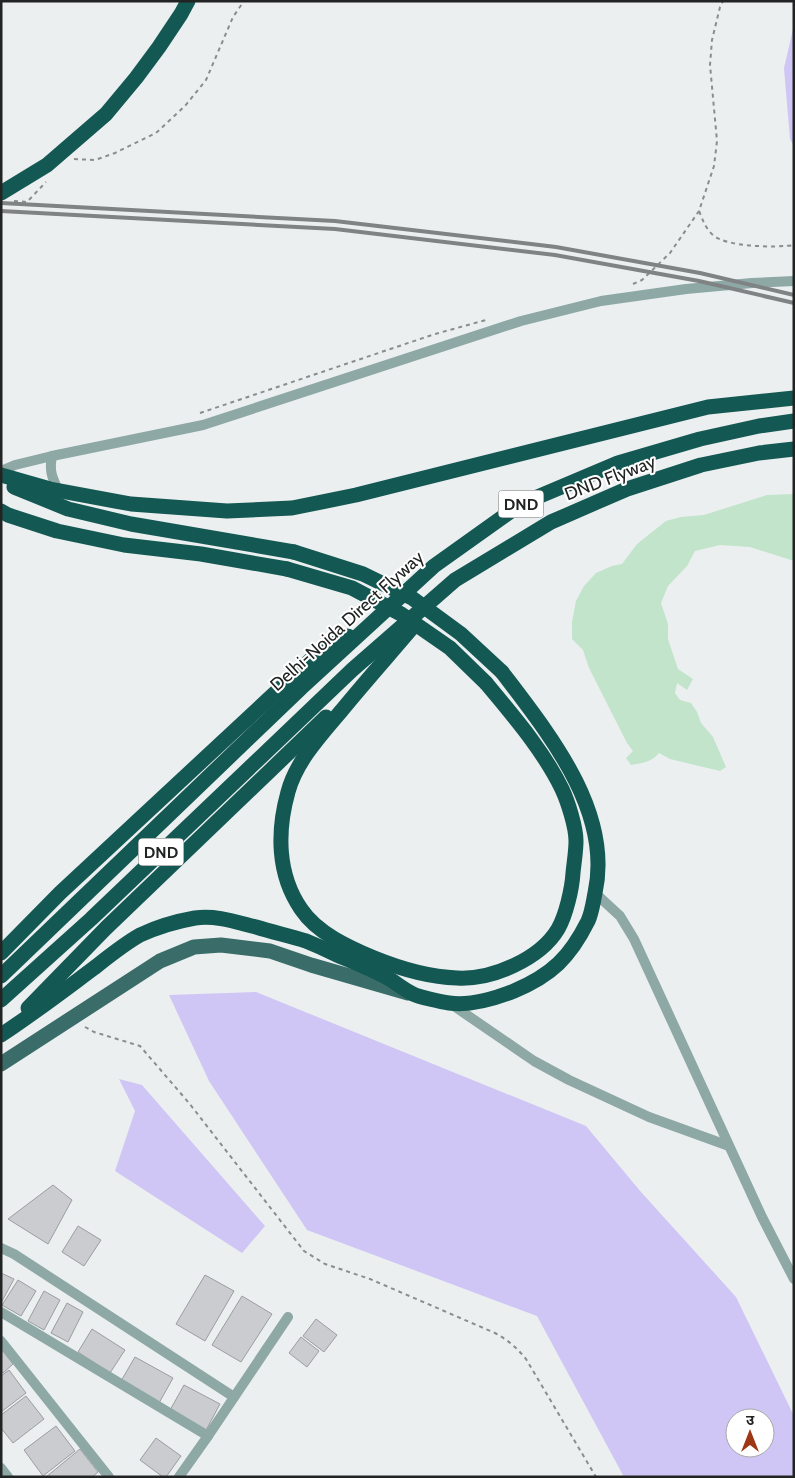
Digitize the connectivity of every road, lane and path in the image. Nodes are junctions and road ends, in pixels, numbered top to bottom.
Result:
1 (188, 1) edge
2 (244, 1) edge
3 (723, 1) edge
4 (72, 159) dead end
5 (50, 178) dead end
6 (6, 197) edge
7 (699, 211) junction
8 (794, 245) edge
9 (794, 281) edge
10 (629, 286) dead end
11 (489, 319) dead end
12 (794, 398) edge
13 (196, 415) dead end
14 (794, 421) edge
15 (794, 448) edge
16 (52, 456) junction
17 (1, 471) edge
18 (1, 475) edge
19 (1, 482) edge
20 (58, 490) junction
21 (1, 511) edge
22 (454, 580) junction
23 (374, 622) junction
24 (380, 665) junction
25 (595, 893) junction
26 (1, 953) edge
27 (1, 976) edge
28 (415, 995) junction
29 (1, 1000) edge
30 (450, 1003) junction
31 (76, 1014) junction
32 (1, 1035) edge
33 (1, 1064) edge
34 (729, 1146) junction
35 (1, 1248) edge
36 (794, 1279) edge
37 (1, 1312) edge
38 (288, 1317) dead end
39 (1, 1341) edge
40 (234, 1398) junction
41 (208, 1436) junction
42 (1, 1468) edge
43 (8, 1477) edge
44 (109, 1477) edge
45 (179, 1477) edge
46 (596, 1477) edge

1 - 6 highway
2 - 4 path
3 - 7 path
5 - 6 path
7 - 8 path
7 - 10 path
9 - 16 street
11 - 13 path
12 - 20 highway
14 - 23 highway, Delhi-Noida Direct Flyway / DND
15 - 22 highway, DND Flyway
16 - 17 street
16 - 20 street
18 - 20 highway
19 - 25 highway, bridge
21 - 24 highway, bridge
22 - 24 highway
22 - 29 highway, DND
23 - 26 highway
23 - 27 highway, Delhi-Noida Direct Flyway / DND
24 - 32 highway
25 - 30 highway
25 - 34 street
28 - 30 highway
28 - 31 main road
28 - 32 highway
30 - 34 street
31 - 33 main road
31 - 46 path
34 - 36 street
35 - 40 street
37 - 41 street
38 - 40 street
39 - 44 street
40 - 41 street
41 - 45 street
42 - 43 street

